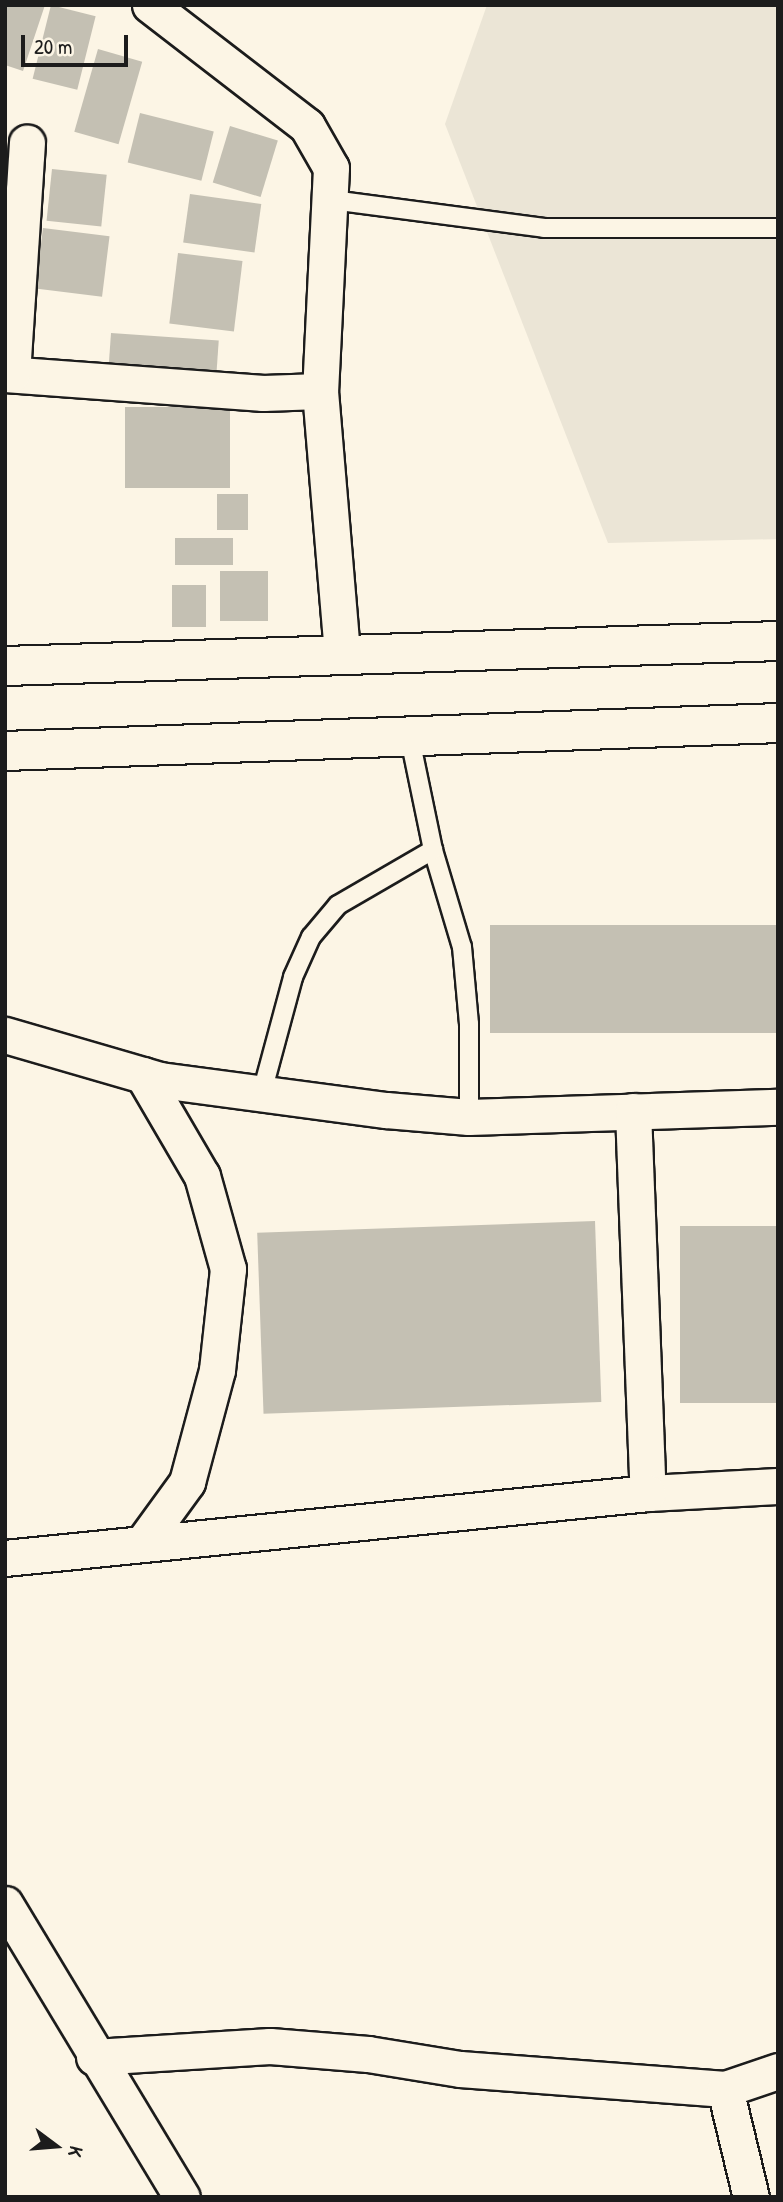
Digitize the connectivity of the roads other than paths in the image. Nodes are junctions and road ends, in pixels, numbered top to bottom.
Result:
1 (150, 5) edge
2 (27, 142) dead end
3 (331, 200) junction
4 (778, 228) edge
5 (8, 374) edge
6 (320, 391) junction
7 (778, 641) edge
8 (342, 654) junction
9 (5, 666) edge
10 (778, 723) edge
11 (409, 734) junction
12 (5, 751) edge
13 (433, 850) junction
14 (5, 1035) edge
15 (143, 1075) junction
16 (261, 1096) junction
17 (778, 1107) edge
18 (634, 1111) junction
19 (469, 1117) junction
20 (778, 1486) edge
21 (648, 1493) junction
22 (142, 1544) junction
23 (5, 1558) edge
24 (5, 1904) edge
25 (94, 2057) junction
26 (778, 2071) edge
27 (725, 2089) junction
28 (182, 2197) edge
29 (751, 2197) edge

1 - 3 street
2 - 5 street
3 - 4 lane
3 - 6 street
5 - 6 street
6 - 8 street
7 - 8 main road
8 - 9 main road
10 - 11 main road
11 - 12 main road
11 - 13 lane
13 - 16 lane
13 - 19 lane
14 - 15 street
15 - 16 street
15 - 22 street
16 - 19 street
17 - 18 street
18 - 19 street
18 - 21 street
20 - 21 street
21 - 22 street
22 - 23 street
24 - 25 street
25 - 27 street
25 - 28 street
26 - 27 street
27 - 29 street

